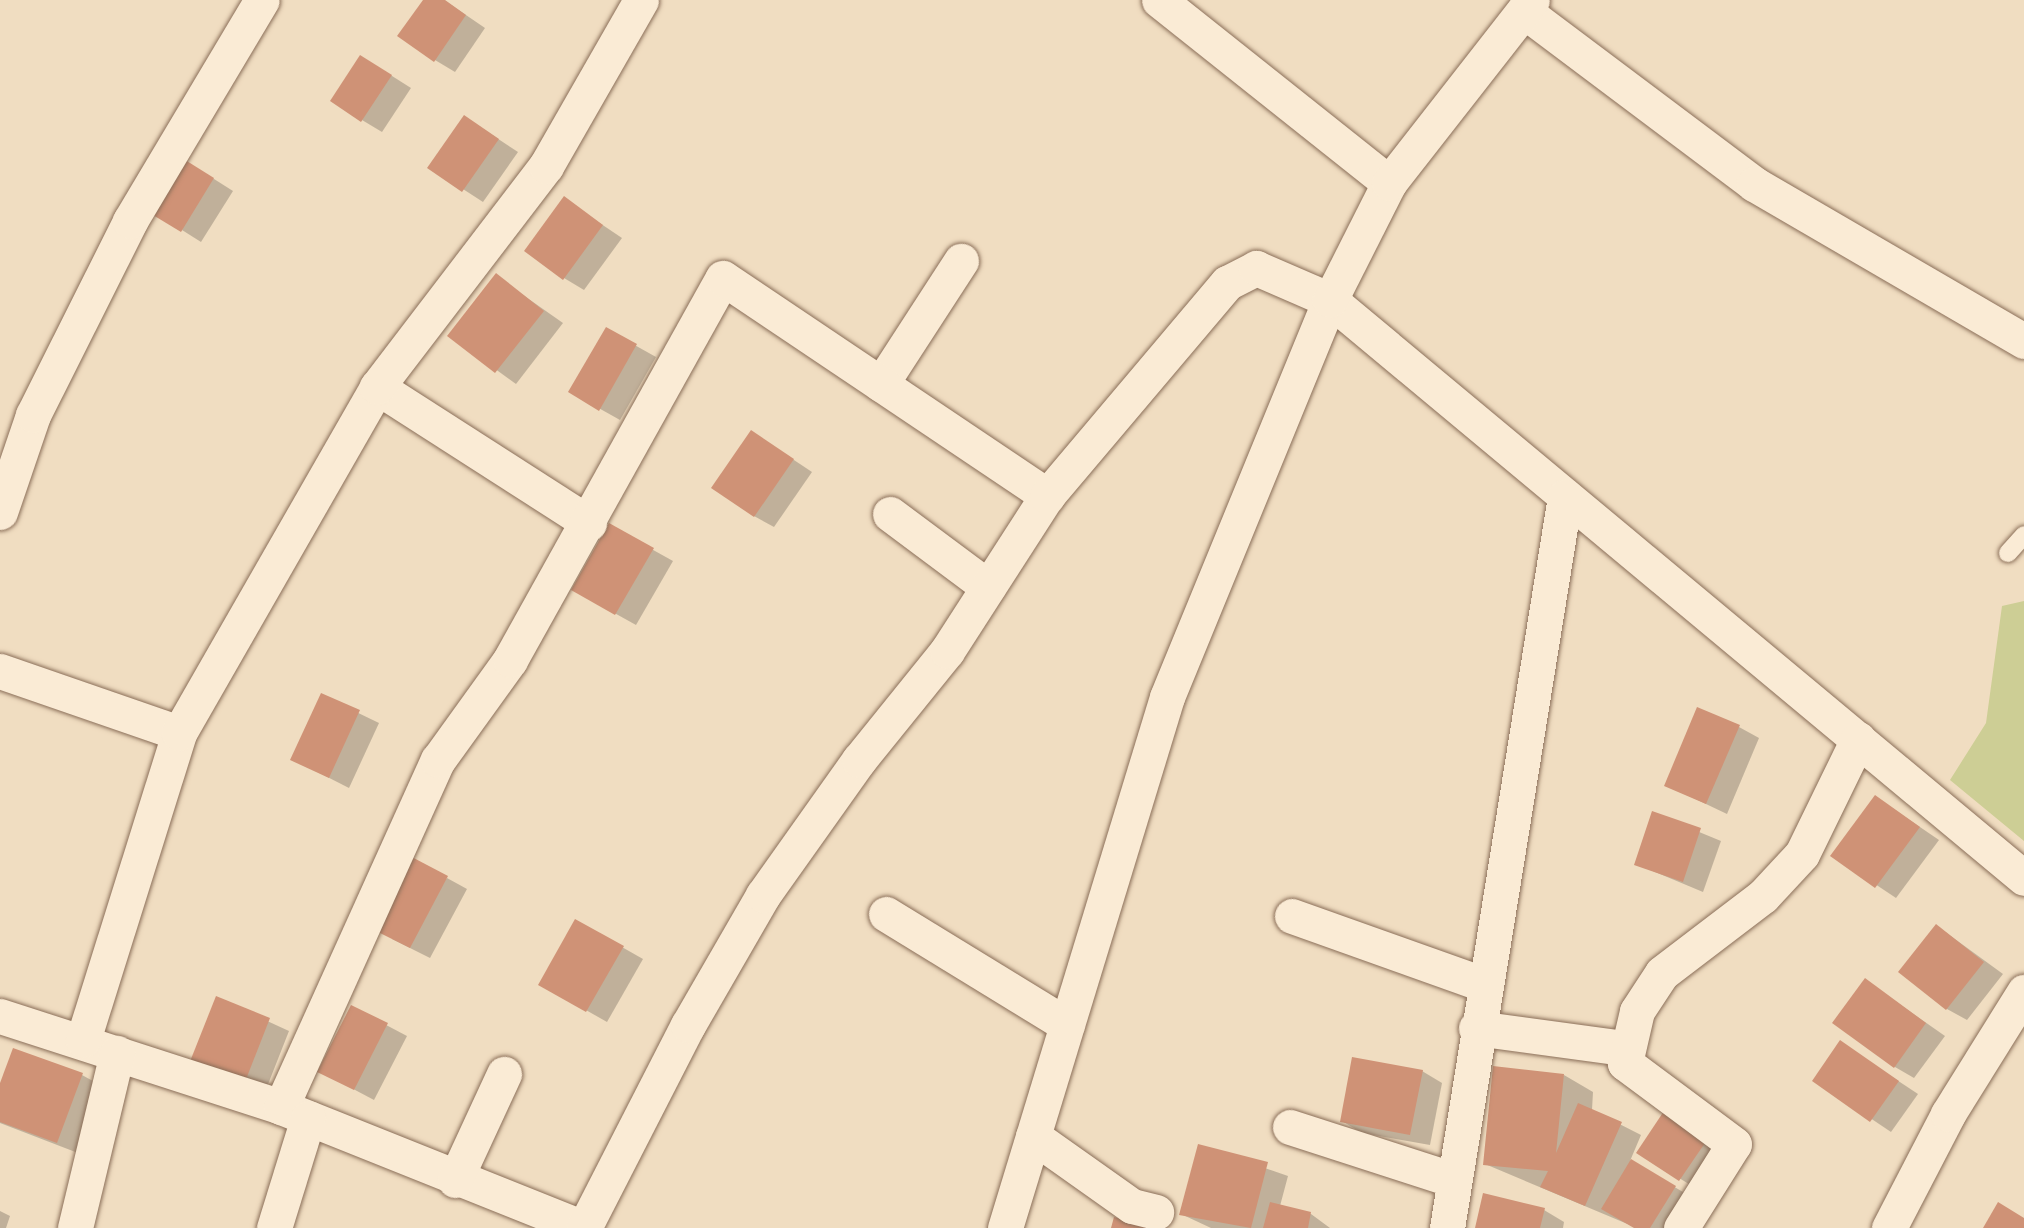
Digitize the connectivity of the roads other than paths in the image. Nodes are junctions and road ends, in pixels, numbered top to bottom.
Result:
1 (262, 0) edge
2 (641, 0) edge
3 (1159, 0) edge
4 (1528, 6) edge
5 (1389, 183) junction
6 (961, 261) dead end
7 (1330, 300) junction
8 (2024, 341) edge
9 (881, 384) junction
10 (377, 387) junction
11 (1047, 496) junction
12 (1565, 496) junction
13 (0, 512) edge
14 (890, 514) dead end
15 (589, 523) junction
16 (2024, 535) edge
17 (2008, 552) dead end
18 (988, 587) junction
19 (0, 671) edge
20 (179, 733) junction
21 (1858, 739) junction
22 (2024, 878) edge
23 (886, 914) dead end
24 (1292, 916) dead end
25 (1483, 984) junction
26 (2024, 992) edge
27 (0, 1016) edge
28 (1067, 1025) junction
29 (1476, 1028) junction
30 (83, 1040) junction
31 (1624, 1048) junction
32 (117, 1053) junction
33 (504, 1074) dead end
34 (295, 1113) junction
35 (1290, 1127) dead end
36 (1033, 1136) junction
37 (454, 1180) junction
38 (1454, 1180) junction
39 (1156, 1212) dead end
40 (75, 1228) edge
41 (274, 1228) edge
42 (584, 1228) edge
43 (1005, 1228) edge
44 (1447, 1228) edge
45 (1681, 1228) edge
46 (1889, 1228) edge

1 - 13 street
2 - 10 street
3 - 5 street
4 - 5 street
4 - 8 street
5 - 7 street
6 - 9 street
7 - 11 street
7 - 12 street
7 - 28 street
9 - 11 street
9 - 15 street
10 - 15 street
10 - 20 street
11 - 18 street
12 - 21 street
12 - 25 street
14 - 18 street
15 - 34 street
16 - 17 lane
18 - 42 street
19 - 20 street
20 - 30 street
21 - 22 street
21 - 31 street
23 - 28 street
24 - 25 street
25 - 29 street
26 - 46 street
27 - 30 street
28 - 36 street
29 - 31 street
29 - 38 street
30 - 32 street
31 - 45 street
32 - 34 street
32 - 40 street
33 - 37 street
34 - 37 street
34 - 41 street
35 - 38 street
36 - 39 street
36 - 43 street
37 - 42 street
38 - 44 street

